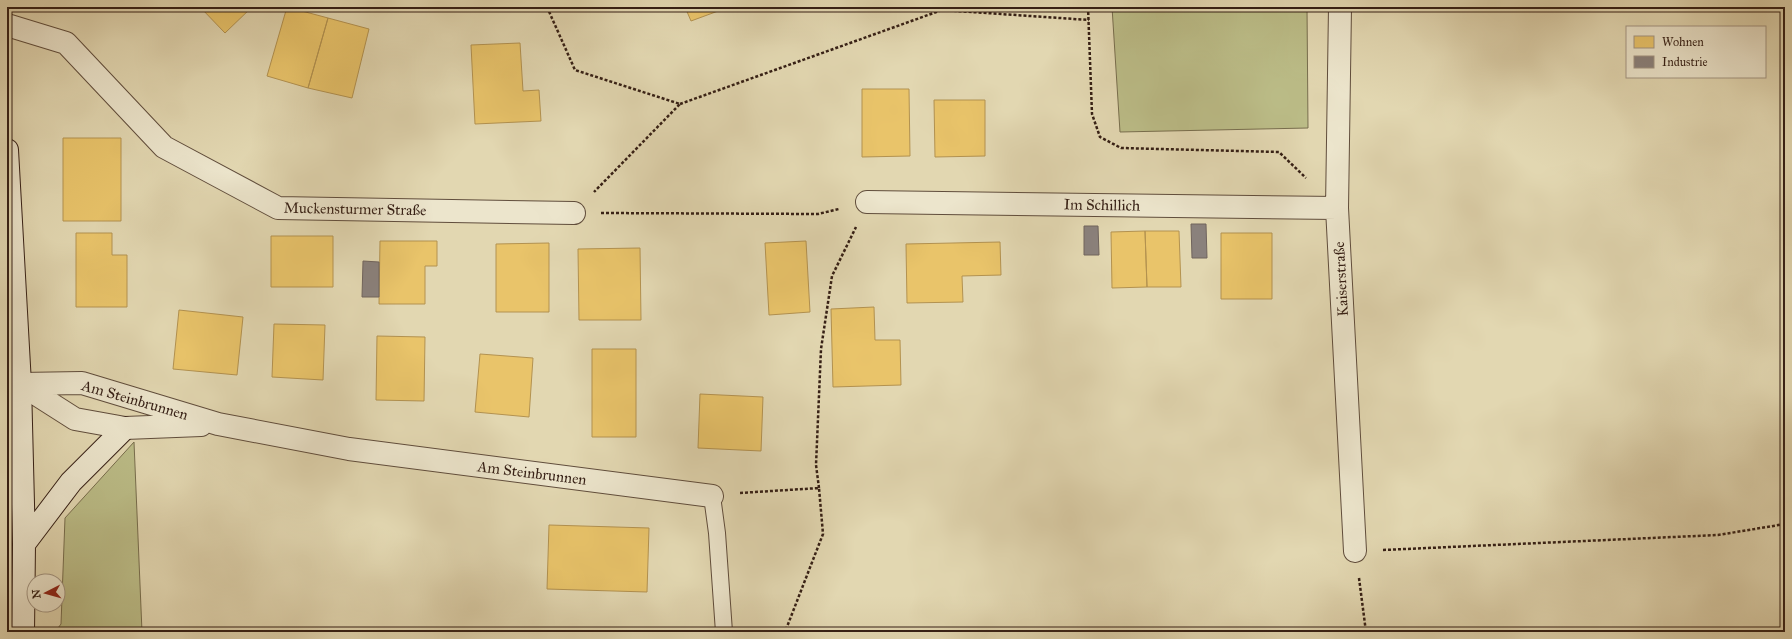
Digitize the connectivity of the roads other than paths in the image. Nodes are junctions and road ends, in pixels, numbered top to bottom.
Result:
1 (1340, 7) edge
2 (7, 25) edge
3 (7, 150) edge
4 (868, 202) road end
5 (1337, 208) junction
6 (574, 213) road end
7 (14, 384) edge
8 (218, 424) junction
9 (125, 428) junction
10 (712, 496) joint
11 (24, 544) junction
12 (1355, 551) road end
13 (23, 632) edge
14 (724, 632) edge

1 - 5 street, Kaiserstraße
2 - 6 street, Muckensturmer Straße
3 - 7 street
4 - 5 street, Im Schillich
5 - 12 street, Kaiserstraße
7 - 8 street, Am Steinbrunnen
7 - 9 street, Am Steinbrunnen
7 - 11 street
8 - 9 street, Am Steinbrunnen
8 - 10 street, Am Steinbrunnen
9 - 11 street
10 - 14 lane
11 - 13 street

